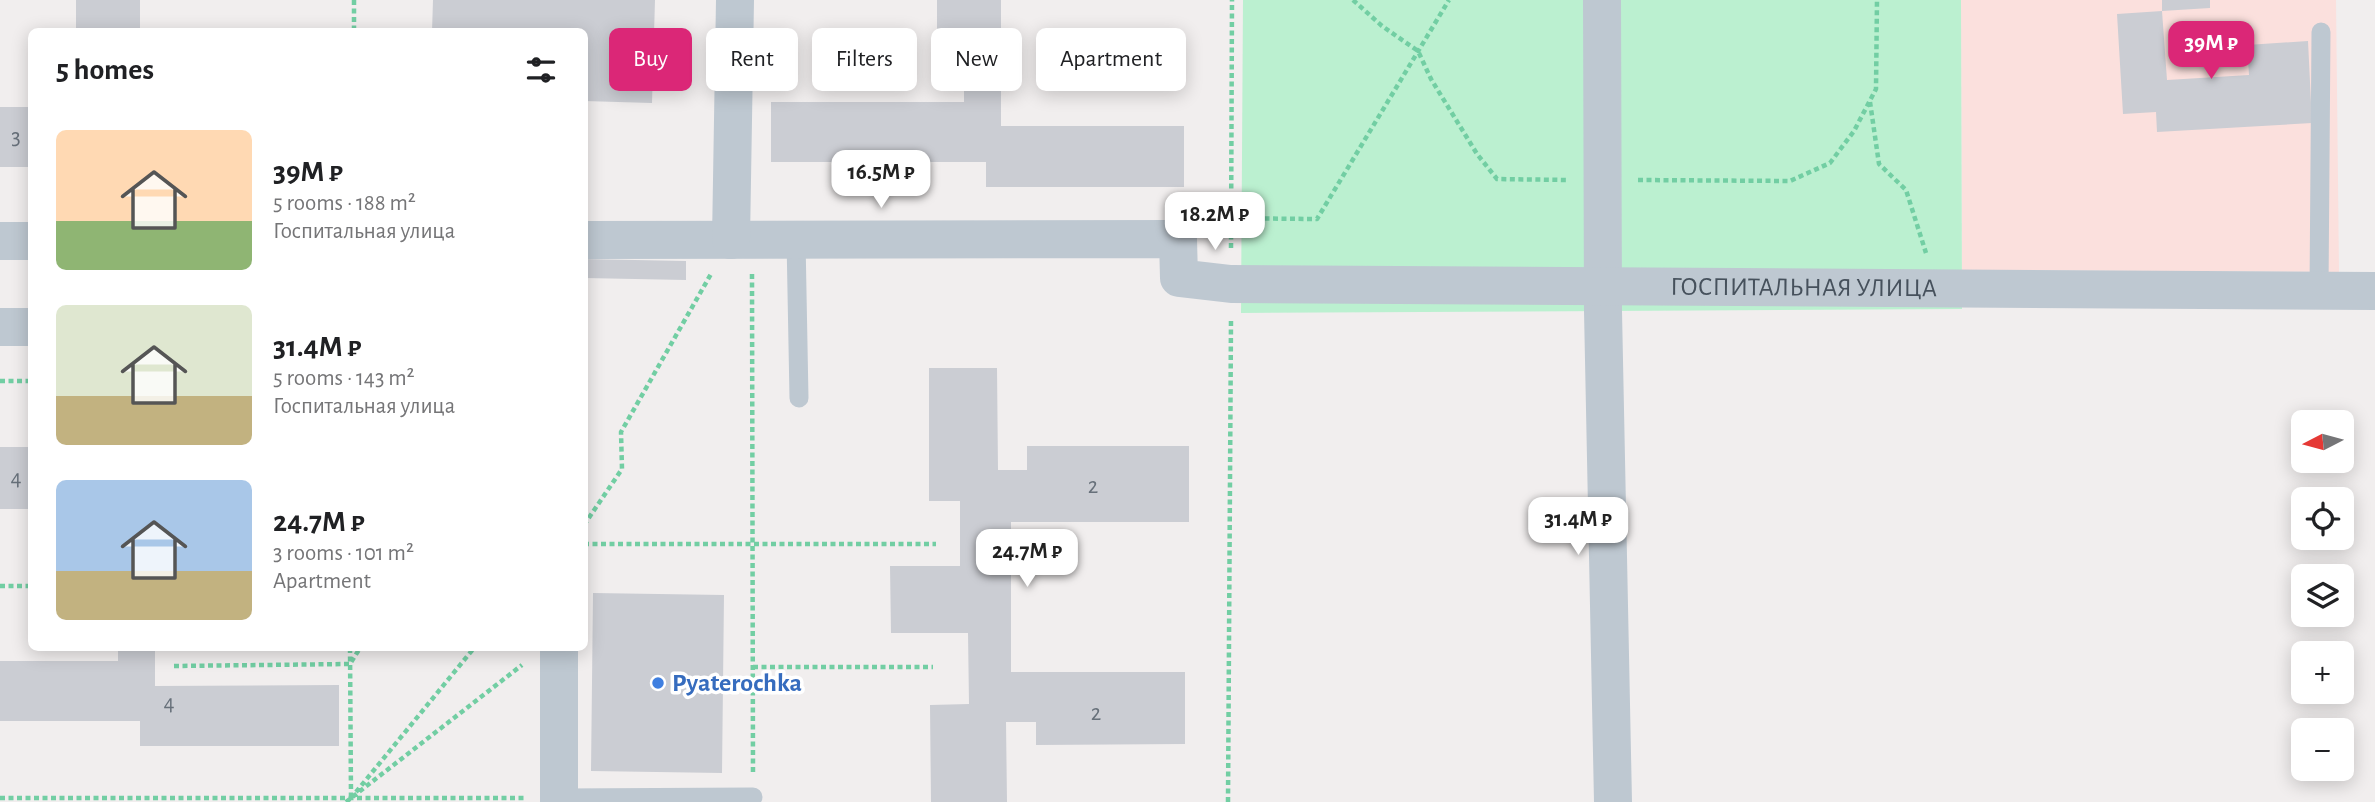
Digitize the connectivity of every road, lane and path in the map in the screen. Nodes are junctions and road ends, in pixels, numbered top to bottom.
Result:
1 (354, 0) edge
2 (1232, 0) edge
3 (1449, 0) edge
4 (1602, 0) edge
5 (740, 15) edge
6 (354, 28) edge
7 (2321, 32) dead end
8 (1870, 101) dead end
9 (1231, 218) junction
10 (741, 239) junction
11 (796, 239) junction
12 (28, 240) edge
13 (588, 240) edge
14 (0, 241) edge
15 (1927, 257) dead end
16 (1231, 284) junction
17 (2319, 290) junction
18 (2375, 291) edge
19 (1603, 298) junction
20 (0, 327) edge
21 (28, 327) edge
22 (0, 381) edge
23 (28, 381) edge
24 (799, 398) dead end
25 (588, 519) edge
26 (588, 544) edge
27 (752, 544) junction
28 (936, 544) dead end
29 (0, 586) edge
30 (28, 586) edge
31 (350, 651) edge
32 (358, 651) edge
33 (472, 651) edge
34 (559, 651) edge
35 (350, 664) junction
36 (523, 664) dead end
37 (173, 666) dead end
38 (753, 667) junction
39 (933, 667) dead end
40 (752, 797) joint
41 (0, 798) edge
42 (120, 800) edge
43 (348, 800) edge
44 (559, 800) edge
45 (1228, 802) edge
46 (1613, 802) edge

1 - 6 path
2 - 9 path
3 - 9 path
4 - 19 street
5 - 10 street
7 - 17 lane
8 - 15 path
9 - 16 path
10 - 11 street
10 - 13 street
10 - 25 path
10 - 27 path
11 - 16 street, ГОСПИТАЛЬНАЯ УЛИЦА
11 - 24 lane
12 - 14 street
16 - 19 street, ГОСПИТАЛЬНАЯ УЛИЦА
16 - 45 path
17 - 18 street, ГОСПИТАЛЬНАЯ УЛИЦА
17 - 19 street, ГОСПИТАЛЬНАЯ УЛИЦА
19 - 46 street
20 - 21 street
22 - 23 path
26 - 27 path
27 - 28 path
27 - 38 path
29 - 30 path
31 - 35 path
32 - 35 path
33 - 43 path
34 - 44 street
35 - 37 path
35 - 43 path
36 - 43 path
38 - 39 path
38 - 40 path
40 - 44 lane
41 - 42 path
42 - 43 path
43 - 44 path

